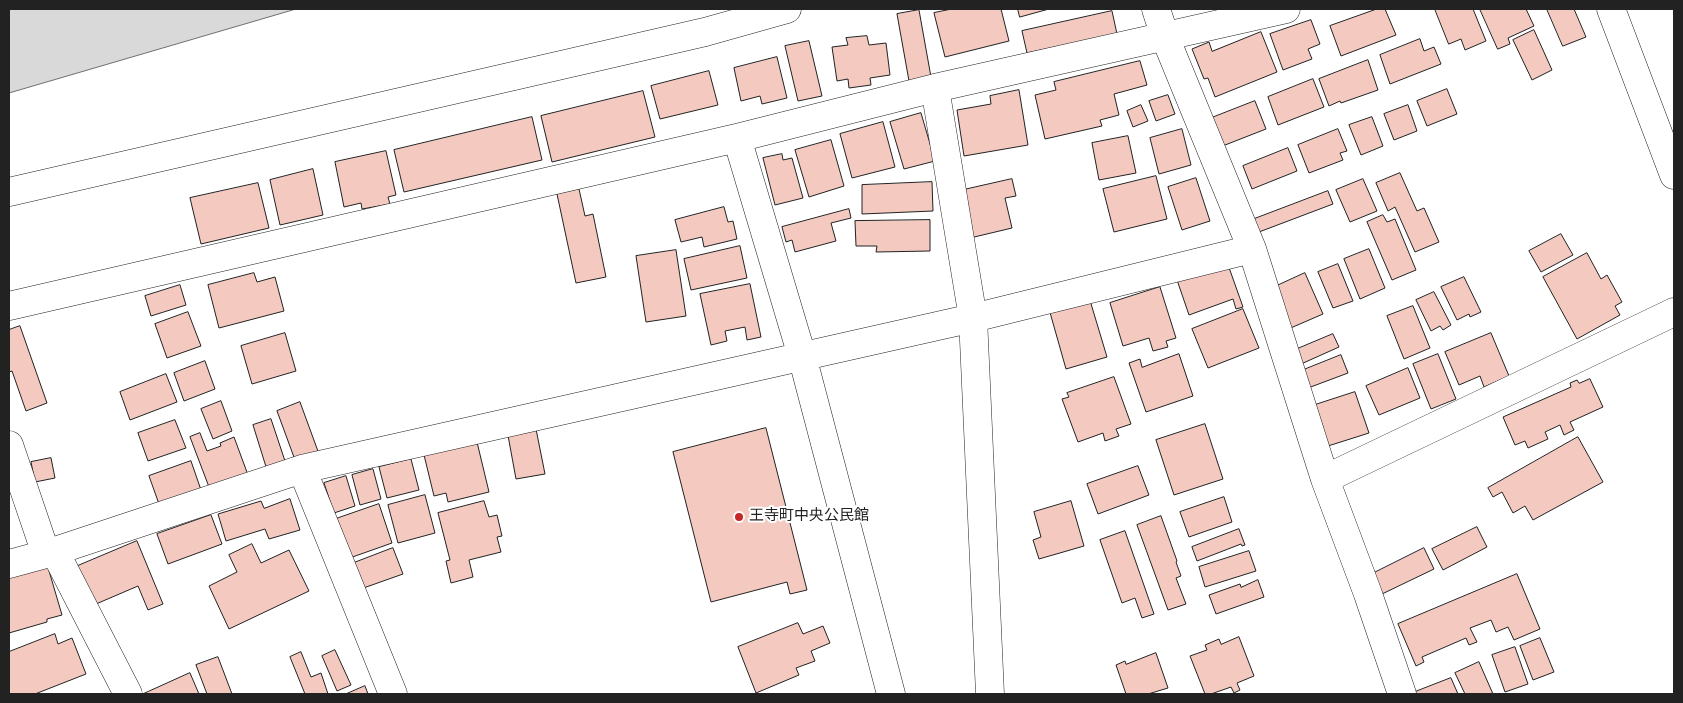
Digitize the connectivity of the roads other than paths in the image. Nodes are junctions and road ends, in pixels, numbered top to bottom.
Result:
1 (787, 9) edge
2 (1156, 9) edge
3 (1286, 9) edge
4 (1611, 9) edge
5 (1165, 37) junction
6 (935, 88) junction
7 (737, 138) junction
8 (1674, 175) edge
9 (9, 192) edge
10 (1252, 249) junction
11 (9, 306) edge
12 (1674, 312) edge
13 (973, 318) junction
14 (802, 356) junction
15 (9, 445) edge
16 (302, 469) junction
17 (1325, 479) junction
18 (50, 552) junction
19 (9, 564) edge
20 (128, 694) edge
21 (393, 694) edge
22 (891, 694) edge
23 (990, 694) edge
24 (1402, 694) edge

1 - 9 street
2 - 5 street
3 - 5 street
4 - 8 street
5 - 6 street
5 - 10 street
6 - 7 street
6 - 13 street
7 - 11 street
7 - 14 street
10 - 13 street
10 - 17 street
12 - 17 street
13 - 14 street
13 - 23 street
14 - 16 street
14 - 22 street
15 - 18 street
16 - 18 street
16 - 21 street
17 - 24 street
18 - 19 street
18 - 20 street

